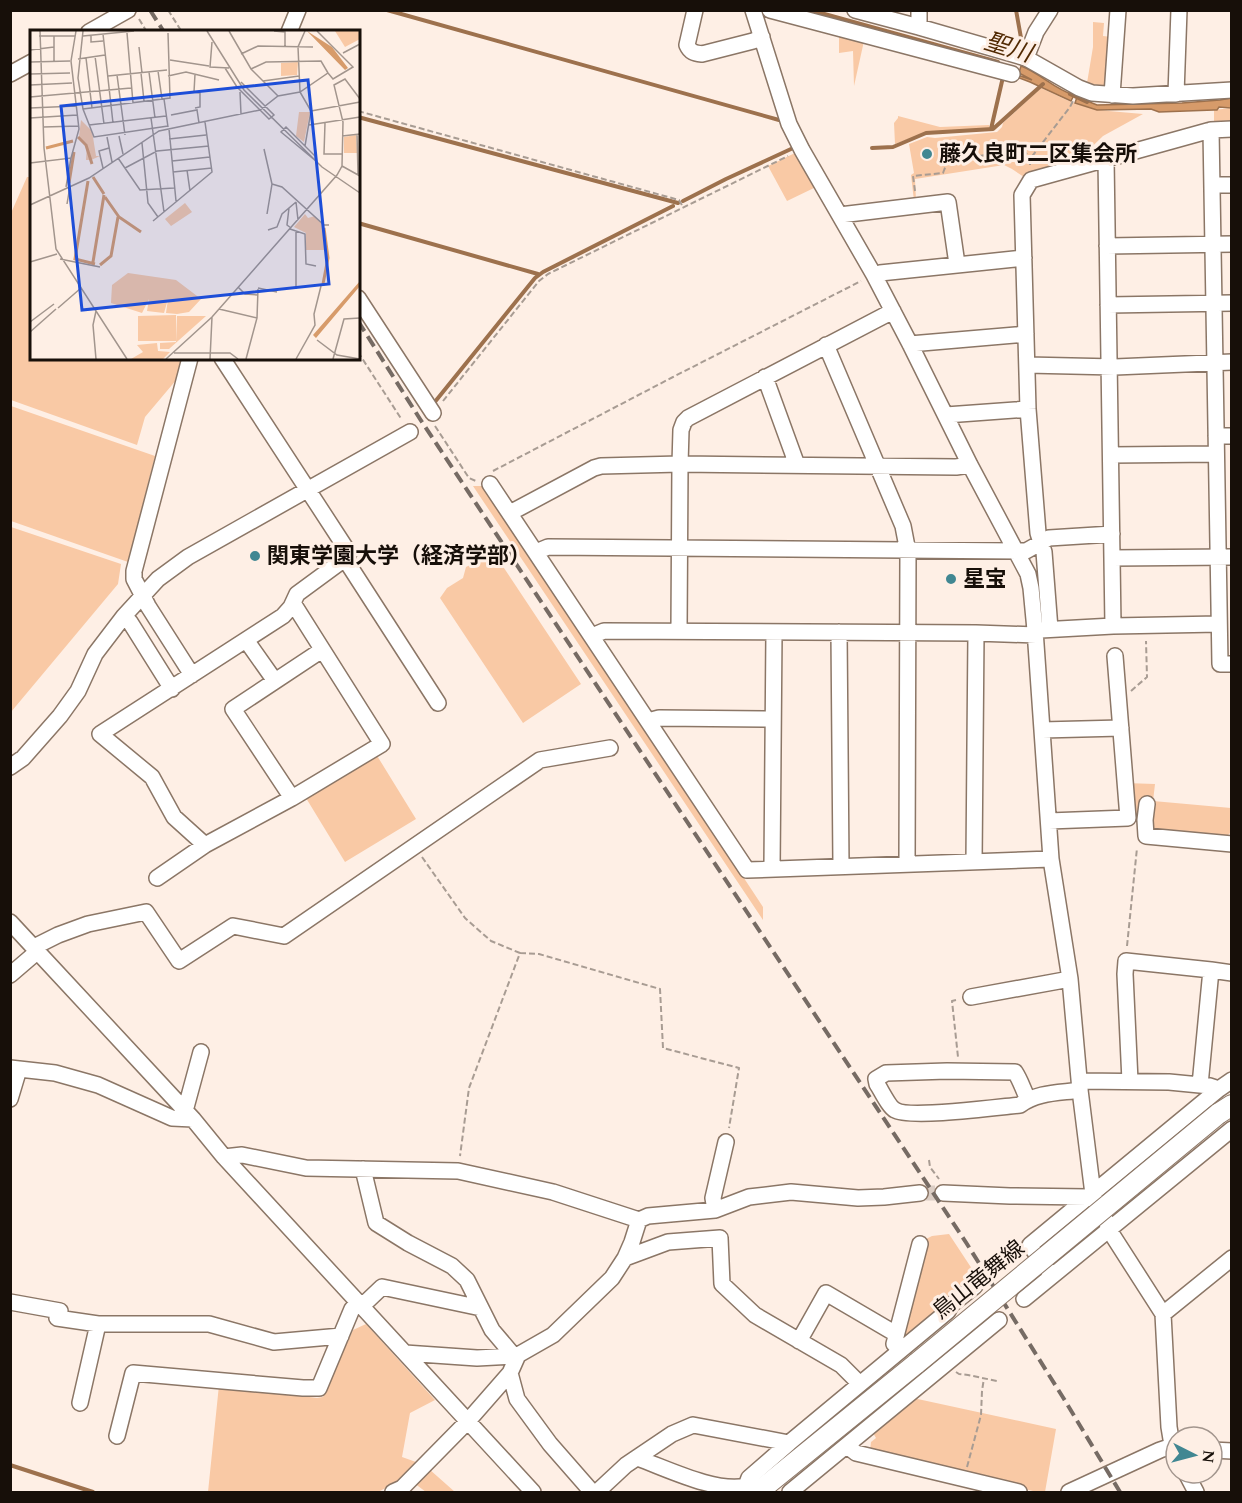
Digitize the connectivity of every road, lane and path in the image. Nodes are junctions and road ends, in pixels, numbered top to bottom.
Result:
1 (168, 10) edge
2 (297, 10) edge
3 (695, 10) edge
4 (753, 10) edge
5 (770, 10) edge
6 (855, 10) edge
7 (919, 10) edge
8 (1050, 10) edge
9 (1118, 10) edge
10 (1179, 10) edge
11 (132, 14) edge
12 (919, 27) junction
13 (93, 30) edge
14 (146, 30) edge
15 (181, 30) edge
16 (290, 30) edge
17 (762, 37) junction
18 (1026, 58) junction
19 (30, 63) edge
20 (10, 74) edge
21 (1012, 74) dead end
22 (1232, 90) edge
23 (1176, 94) junction
24 (1112, 95) junction
25 (1073, 102) dead end
26 (360, 112) edge
27 (1232, 129) edge
28 (1211, 130) junction
29 (802, 150) junction
30 (1030, 159) junction
31 (1106, 159) junction
32 (1031, 180) junction
33 (1212, 185) junction
34 (1232, 185) edge
35 (917, 206) junction
36 (684, 207) junction
37 (840, 215) junction
38 (1213, 244) junction
39 (1232, 244) edge
40 (1107, 246) junction
41 (1024, 258) junction
42 (957, 264) junction
43 (874, 275) junction
44 (360, 301) edge
45 (1214, 303) junction
46 (1232, 303) edge
47 (1108, 305) junction
48 (893, 311) junction
49 (1026, 334) junction
50 (910, 344) junction
51 (826, 345) junction
52 (360, 355) edge
53 (189, 360) edge
54 (223, 360) edge
55 (1215, 362) junction
56 (1232, 362) edge
57 (1027, 365) junction
58 (1109, 366) junction
59 (765, 377) junction
60 (1028, 409) junction
61 (433, 413) junction
62 (946, 415) junction
63 (410, 432) joint
64 (1216, 436) junction
65 (1232, 436) edge
66 (1216, 454) junction
67 (1111, 455) junction
68 (680, 464) junction
69 (797, 465) junction
70 (970, 465) junction
71 (878, 467) junction
72 (490, 484) junction
73 (308, 490) junction
74 (1224, 503) edge
75 (510, 513) junction
76 (1112, 534) junction
77 (1041, 542) junction
78 (679, 548) junction
79 (907, 550) junction
80 (1016, 551) junction
81 (536, 552) junction
82 (1225, 557) edge
83 (1112, 558) junction
84 (345, 559) junction
85 (143, 596) junction
86 (292, 603) junction
87 (1223, 615) edge
88 (124, 616) junction
89 (1113, 626) junction
90 (679, 631) junction
91 (774, 632) junction
92 (839, 632) junction
93 (1040, 632) junction
94 (907, 633) junction
95 (975, 633) junction
96 (592, 636) junction
97 (1146, 638) dead end
98 (246, 640) junction
99 (322, 650) junction
100 (1115, 656) dead end
101 (1232, 664) edge
102 (192, 675) junction
103 (275, 681) junction
104 (172, 689) junction
105 (1119, 699) junction
106 (438, 703) dead end
107 (773, 719) junction
108 (648, 721) junction
109 (1121, 728) junction
110 (1042, 730) junction
111 (610, 748) dead end
112 (10, 767) edge
113 (292, 798) junction
114 (1128, 818) junction
115 (1049, 821) junction
116 (1146, 836) junction
117 (1232, 844) edge
118 (205, 845) junction
119 (414, 846) junction
120 (1051, 859) junction
121 (974, 862) junction
122 (907, 864) junction
123 (841, 866) junction
124 (772, 868) junction
125 (157, 878) dead end
126 (10, 922) edge
127 (36, 949) junction
128 (520, 953) junction
129 (1126, 961) junction
130 (1211, 970) junction
131 (1232, 973) edge
132 (10, 975) edge
133 (1070, 979) junction
134 (971, 997) joint
135 (201, 1052) dead end
136 (14, 1069) edge
137 (959, 1071) junction
138 (1130, 1082) junction
139 (1200, 1085) junction
140 (1225, 1085) edge
141 (1080, 1086) junction
142 (10, 1099) edge
143 (1028, 1099) junction
144 (189, 1115) junction
145 (1227, 1116) edge
146 (726, 1142) joint
147 (224, 1157) junction
148 (929, 1160) dead end
149 (363, 1169) junction
150 (458, 1171) junction
151 (942, 1186) joint
152 (920, 1193) tunnel mouth
153 (1090, 1195) junction
154 (716, 1210) junction
155 (639, 1220) junction
156 (1110, 1229) junction
157 (920, 1244) dead end
158 (625, 1258) junction
159 (1232, 1258) edge
160 (1052, 1276) junction
161 (975, 1286) dead end
162 (1024, 1299) dead end
163 (10, 1302) edge
164 (360, 1304) junction
165 (481, 1308) junction
166 (948, 1311) junction
167 (1162, 1314) junction
168 (999, 1320) dead end
169 (98, 1324) junction
170 (896, 1334) junction
171 (341, 1336) junction
172 (799, 1341) junction
173 (974, 1341) junction
174 (405, 1353) junction
175 (895, 1356) junction
176 (948, 1362) junction
177 (510, 1373) junction
178 (984, 1378) junction
179 (997, 1381) dead end
180 (860, 1384) junction
181 (80, 1403) dead end
182 (468, 1421) junction
183 (1169, 1425) edge
184 (117, 1436) dead end
185 (789, 1443) junction
186 (847, 1446) junction
187 (1164, 1450) edge
188 (637, 1458) junction
189 (969, 1484) edge
190 (750, 1490) edge
191 (393, 1492) edge
192 (533, 1492) edge
193 (592, 1492) edge
194 (597, 1492) edge
195 (790, 1492) edge
196 (1019, 1492) edge
197 (1069, 1492) edge

1 - 15 path
2 - 16 street
3 - 17 street
4 - 17 street
5 - 21 street
6 - 12 street
7 - 12 street
8 - 18 street
9 - 24 street
10 - 23 street
11 - 13 street
11 - 14 path
12 - 18 street
17 - 29 street
18 - 24 street
19 - 20 street
22 - 23 street
23 - 24 street
25 - 30 path
26 - 36 path
27 - 28 street
28 - 31 street
28 - 33 street
29 - 36 path
29 - 37 street
30 - 32 path
30 - 35 path
31 - 32 street
31 - 40 street
32 - 41 street
33 - 34 street
33 - 38 street
35 - 37 street
35 - 42 street
36 - 61 path
37 - 43 street
38 - 39 street
38 - 40 street
38 - 45 street
40 - 47 street
41 - 42 street
41 - 49 street
42 - 43 street
43 - 48 street
43 - 72 path
44 - 61 street
45 - 46 street
45 - 47 street
45 - 55 street
47 - 58 street
48 - 50 street
48 - 51 street
49 - 50 street
49 - 57 street
50 - 62 street
51 - 59 street
51 - 71 street
52 - 63 path
53 - 85 street
54 - 73 street
55 - 56 street
55 - 58 street
55 - 64 street
57 - 58 street
57 - 60 street
58 - 67 street
59 - 68 street
59 - 69 street
60 - 62 street
60 - 77 street
61 - 72 path
62 - 70 street
63 - 73 street
64 - 65 street
64 - 66 street
66 - 67 street
66 - 74 street
67 - 76 street
68 - 69 street
68 - 75 street
68 - 78 street
69 - 71 street
70 - 71 street
70 - 80 street
71 - 79 street
72 - 75 street
73 - 84 street
73 - 85 street
74 - 82 street
75 - 81 street
76 - 77 street
76 - 83 street
77 - 80 street
77 - 93 street
78 - 79 street
78 - 81 street
78 - 90 street
79 - 80 street
79 - 94 street
80 - 93 street
81 - 96 street
82 - 83 street
82 - 87 street
83 - 89 street
84 - 86 street
84 - 106 street
85 - 88 street
85 - 102 street
86 - 98 street
86 - 99 street
87 - 89 street
87 - 101 street
88 - 104 street
88 - 112 street
89 - 93 street
90 - 91 street
90 - 96 street
91 - 92 street
91 - 107 street
92 - 94 street
92 - 123 street
93 - 95 street
93 - 110 street
94 - 95 street
94 - 122 street
95 - 121 street
96 - 108 street
97 - 105 path
98 - 102 street
98 - 103 street
99 - 103 street
99 - 113 street
100 - 105 street
102 - 104 street
103 - 113 street
104 - 118 street
105 - 109 street
107 - 108 street
107 - 124 street
108 - 124 street
109 - 110 street
109 - 114 street
110 - 115 street
111 - 119 street
113 - 118 street
114 - 115 street
114 - 116 street
115 - 120 street
116 - 117 street
116 - 129 path
118 - 125 street
119 - 127 street
119 - 128 path
120 - 121 street
120 - 133 street
121 - 122 street
122 - 123 street
123 - 124 street
126 - 127 street
127 - 132 street
127 - 144 street
128 - 146 path
128 - 150 path
129 - 130 street
129 - 138 street
130 - 131 street
130 - 139 street
133 - 134 street
133 - 141 street
134 - 137 path
135 - 144 street
136 - 142 street
136 - 144 street
137 - 143 street
137 - 143 street
138 - 139 street
138 - 141 street
139 - 140 street
140 - 153 street
141 - 143 street
141 - 153 street
144 - 147 street
145 - 156 street
145 - 190 main road, 鳥山竜舞線, bridge
146 - 154 street
147 - 149 street
147 - 164 street
148 - 151 path
149 - 150 street
149 - 165 street
150 - 155 street
151 - 153 street
152 - 154 street
153 - 156 street
153 - 160 street
154 - 155 street
155 - 158 street
156 - 160 street
156 - 167 street
157 - 170 street
158 - 172 street
158 - 177 street
159 - 167 street
160 - 162 street
161 - 166 street
163 - 169 street
164 - 165 street
164 - 171 street
164 - 174 street
165 - 174 street
166 - 173 street
166 - 175 street
167 - 183 street
168 - 173 street
169 - 171 street
169 - 181 street
170 - 172 street
170 - 175 street
171 - 184 street
172 - 180 street
173 - 176 street
174 - 182 street
175 - 180 street
176 - 178 path
176 - 186 street
177 - 182 street
177 - 193 street
178 - 179 path
178 - 189 path
180 - 185 street
182 - 191 street
182 - 192 street
185 - 188 street
185 - 190 street
186 - 189 street
186 - 195 street
187 - 197 street
188 - 190 street
188 - 194 street
189 - 196 street

